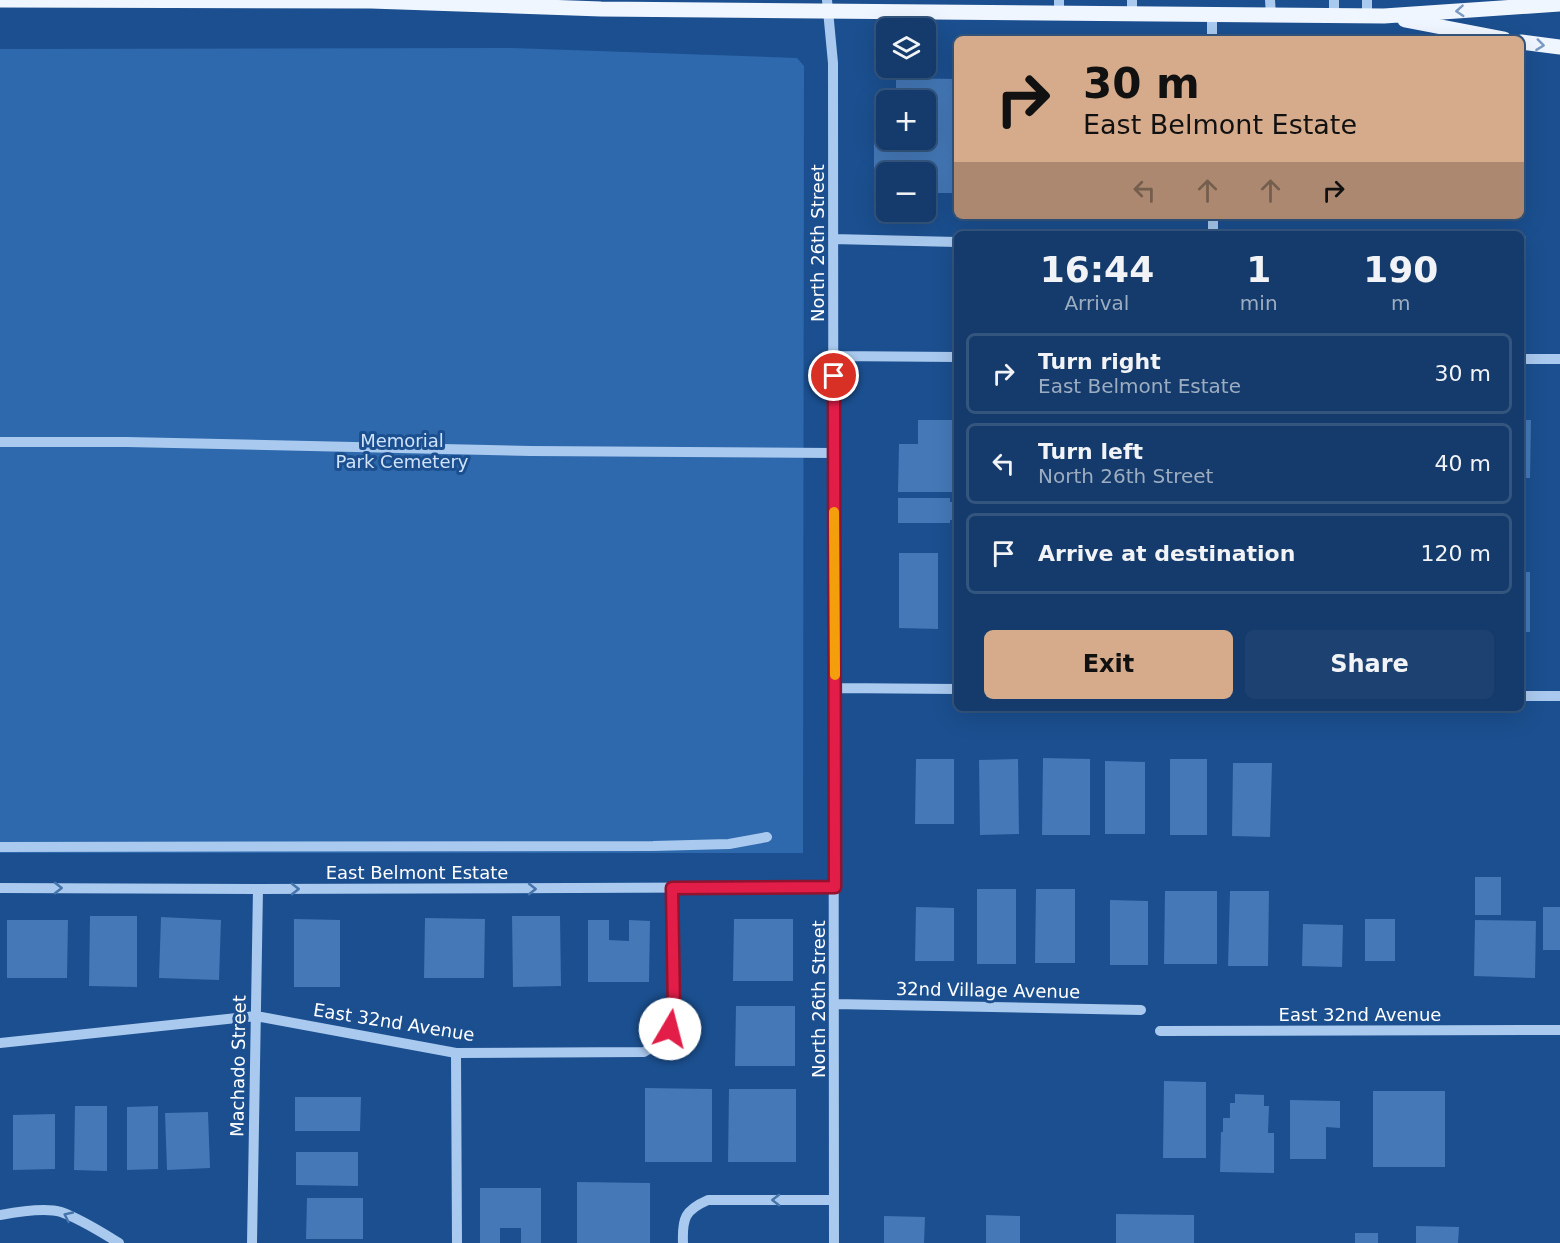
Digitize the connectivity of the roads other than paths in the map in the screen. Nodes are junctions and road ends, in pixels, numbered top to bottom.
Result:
1 (0, 0) edge
2 (1367, 0) edge
3 (1493, 4) edge
4 (1560, 4) edge
5 (828, 6) edge
6 (1059, 7) edge
7 (1132, 7) edge
8 (1271, 8) edge
9 (1334, 8) edge
10 (1212, 15) junction
11 (1367, 16) junction
12 (1384, 16) junction
13 (1212, 36) edge
14 (1488, 36) edge
15 (1524, 42) edge
16 (1560, 47) edge
17 (833, 239) junction
18 (954, 242) edge
19 (833, 356) junction
20 (954, 357) edge
21 (1524, 359) edge
22 (1560, 359) edge
23 (0, 442) edge
24 (834, 453) junction
25 (835, 688) junction
26 (954, 689) edge
27 (1524, 696) edge
28 (1560, 696) edge
29 (767, 837) dead end
30 (0, 848) edge
31 (835, 887) junction
32 (0, 888) edge
33 (672, 888) junction
34 (258, 889) junction
35 (834, 1004) junction
36 (1142, 1010) dead end
37 (256, 1016) junction
38 (1160, 1030) dead end
39 (1560, 1030) edge
40 (0, 1043) edge
41 (456, 1053) junction
42 (834, 1200) junction
43 (0, 1215) edge
44 (119, 1243) edge
45 (252, 1243) edge
46 (457, 1243) edge
47 (683, 1243) edge
48 (834, 1243) edge

1 - 5 main road
2 - 11 street
3 - 4 main road
3 -> 12 main road
5 - 6 main road
5 - 17 street, North 26th Street
6 - 7 main road
7 - 10 main road
8 - 9 main road
8 - 10 main road
9 - 11 main road
10 - 13 street
11 - 12 main road
12 - 14 main road
15 -> 16 main road
17 - 18 street
17 - 19 street, North 26th Street
19 - 20 street
19 - 24 street, North 26th Street
21 - 22 street
23 - 24 street
24 - 25 street, North 26th Street
25 - 26 street
25 - 31 street, North 26th Street
27 - 28 street
29 - 30 street
31 - 33 street, East Belmont Estate
31 - 35 street, North 26th Street
32 -> 34 street, East Belmont Estate
34 -> 33 street, East Belmont Estate
33 - 41 street, East 32nd Avenue
34 - 37 street, Machado Street
35 - 36 street, 32nd Village Avenue
35 - 42 street, North 26th Street
37 - 40 street, East 32nd Avenue
37 - 41 street, East 32nd Avenue
37 - 45 street, Machado Street
38 - 39 street, East 32nd Avenue
41 - 46 street
42 -> 47 street
42 - 48 street, North 26th Street
44 -> 43 street

